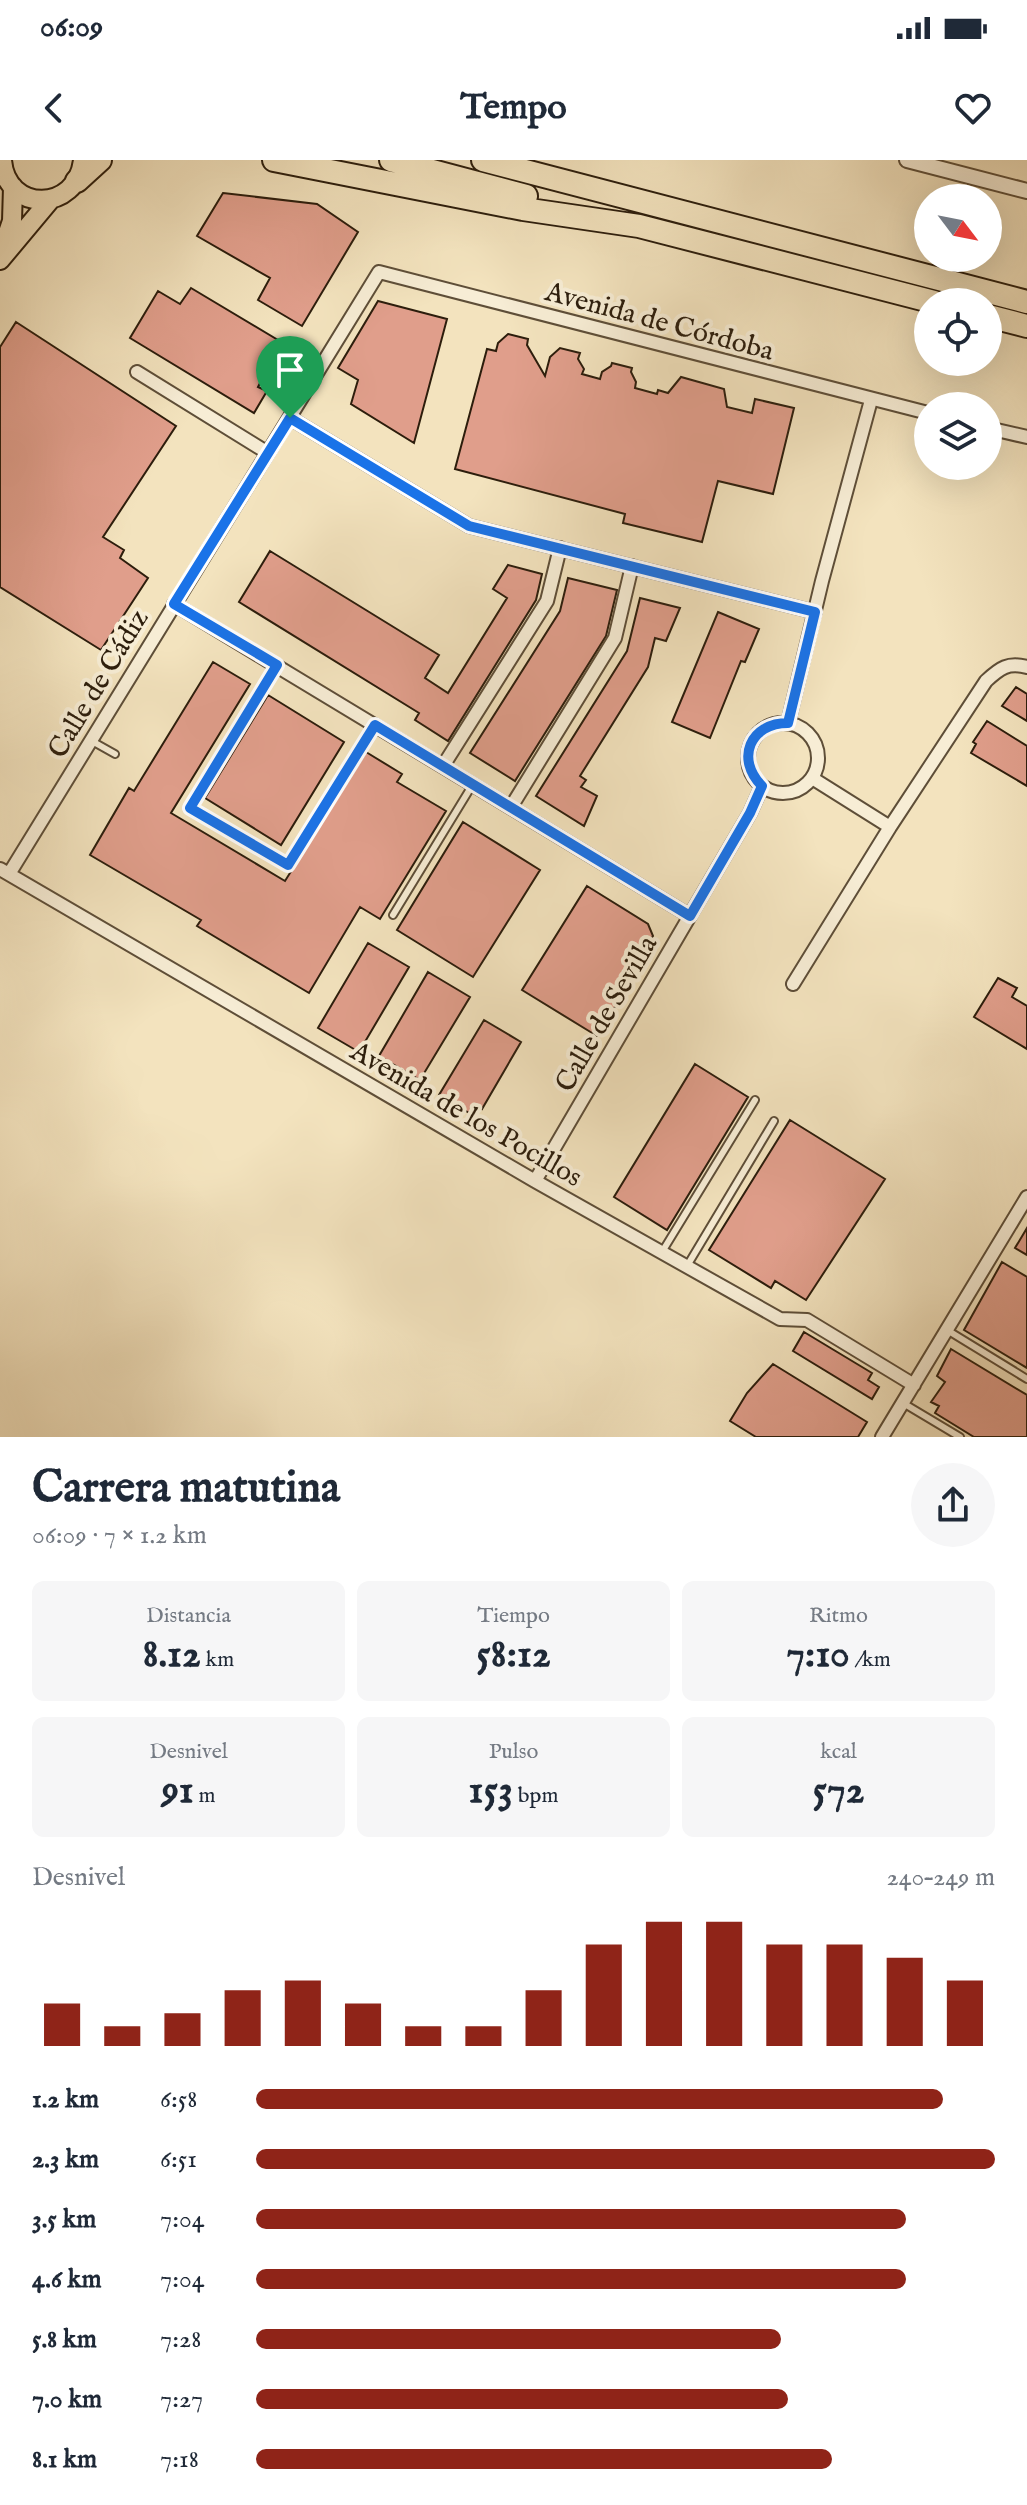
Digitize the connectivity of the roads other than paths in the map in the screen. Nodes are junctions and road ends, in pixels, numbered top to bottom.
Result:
1 (2, 160) edge
2 (100, 160) edge
3 (274, 160) edge
4 (391, 160) edge
5 (483, 160) edge
6 (536, 160) edge
7 (907, 160) edge
8 (80, 170) edge
9 (13, 187) junction
10 (1027, 191) edge
11 (51, 199) junction
12 (639, 226) junction
13 (0, 258) edge
14 (379, 272) joint
15 (909, 272) junction
16 (914, 297) edge
17 (1027, 302) edge
18 (1002, 320) edge
19 (1027, 326) edge
20 (137, 372) dead end
21 (871, 400) junction
22 (914, 410) edge
23 (290, 418) junction
24 (1002, 431) edge
25 (1027, 437) edge
26 (268, 453) junction
27 (560, 548) junction
28 (632, 566) junction
29 (174, 604) junction
30 (815, 612) junction
31 (277, 665) junction
32 (1027, 667) edge
33 (788, 723) junction
34 (375, 725) junction
35 (90, 740) junction
36 (115, 754) dead end
37 (443, 766) junction
38 (812, 778) junction
39 (473, 784) junction
40 (762, 786) junction
41 (511, 807) junction
42 (890, 827) junction
43 (5, 872) edge
44 (393, 915) dead end
45 (690, 916) junction
46 (793, 984) dead end
47 (755, 1100) dead end
48 (774, 1121) dead end
49 (535, 1181) junction
50 (1027, 1197) edge
51 (662, 1252) junction
52 (687, 1266) junction
53 (947, 1330) junction
54 (1027, 1379) edge
55 (914, 1385) junction
56 (903, 1403) junction
57 (882, 1437) edge
58 (960, 1437) edge

1 - 9 main road
2 - 8 highway
3 - 12 highway
4 - 12 highway
5 - 15 highway
6 - 15 highway
7 - 10 street
8 - 11 main road
9 - 11 main road
9 - 13 main road
11 - 13 main road
12 - 16 highway
14 - 21 street, Avenida de Córdoba
14 - 23 street, Calle de Cádiz
15 - 17 highway
18 - 19 highway
20 - 26 street
21 - 22 street, Avenida de Córdoba
21 - 30 street
23 - 26 street, Calle de Cádiz
23 - 27 street
24 - 25 street
26 - 29 street, Calle de Cádiz
27 - 28 street
27 - 37 street
28 - 30 street
28 - 41 street
29 - 31 street
29 - 35 street, Calle de Cádiz
30 - 33 street
31 - 34 street
31 - 34 lane
32 - 42 street
33 - 38 street
33 - 40 street
34 - 37 street
35 - 36 lane
35 - 43 street, Calle de Cádiz
37 - 39 street
38 - 40 street
38 - 42 street
39 - 41 street
39 - 44 lane
40 - 45 street, Calle de Sevilla
41 - 45 street
42 - 46 street
43 - 49 street, Avenida de los Pocillos
45 - 49 street, Calle de Sevilla
47 - 51 lane
48 - 52 lane
49 - 51 street, Avenida de los Pocillos
50 - 53 street
51 - 52 street, Avenida de los Pocillos
52 - 55 street, Avenida de los Pocillos
53 - 54 lane
53 - 55 street
55 - 56 street
56 - 57 street
56 - 58 lane

